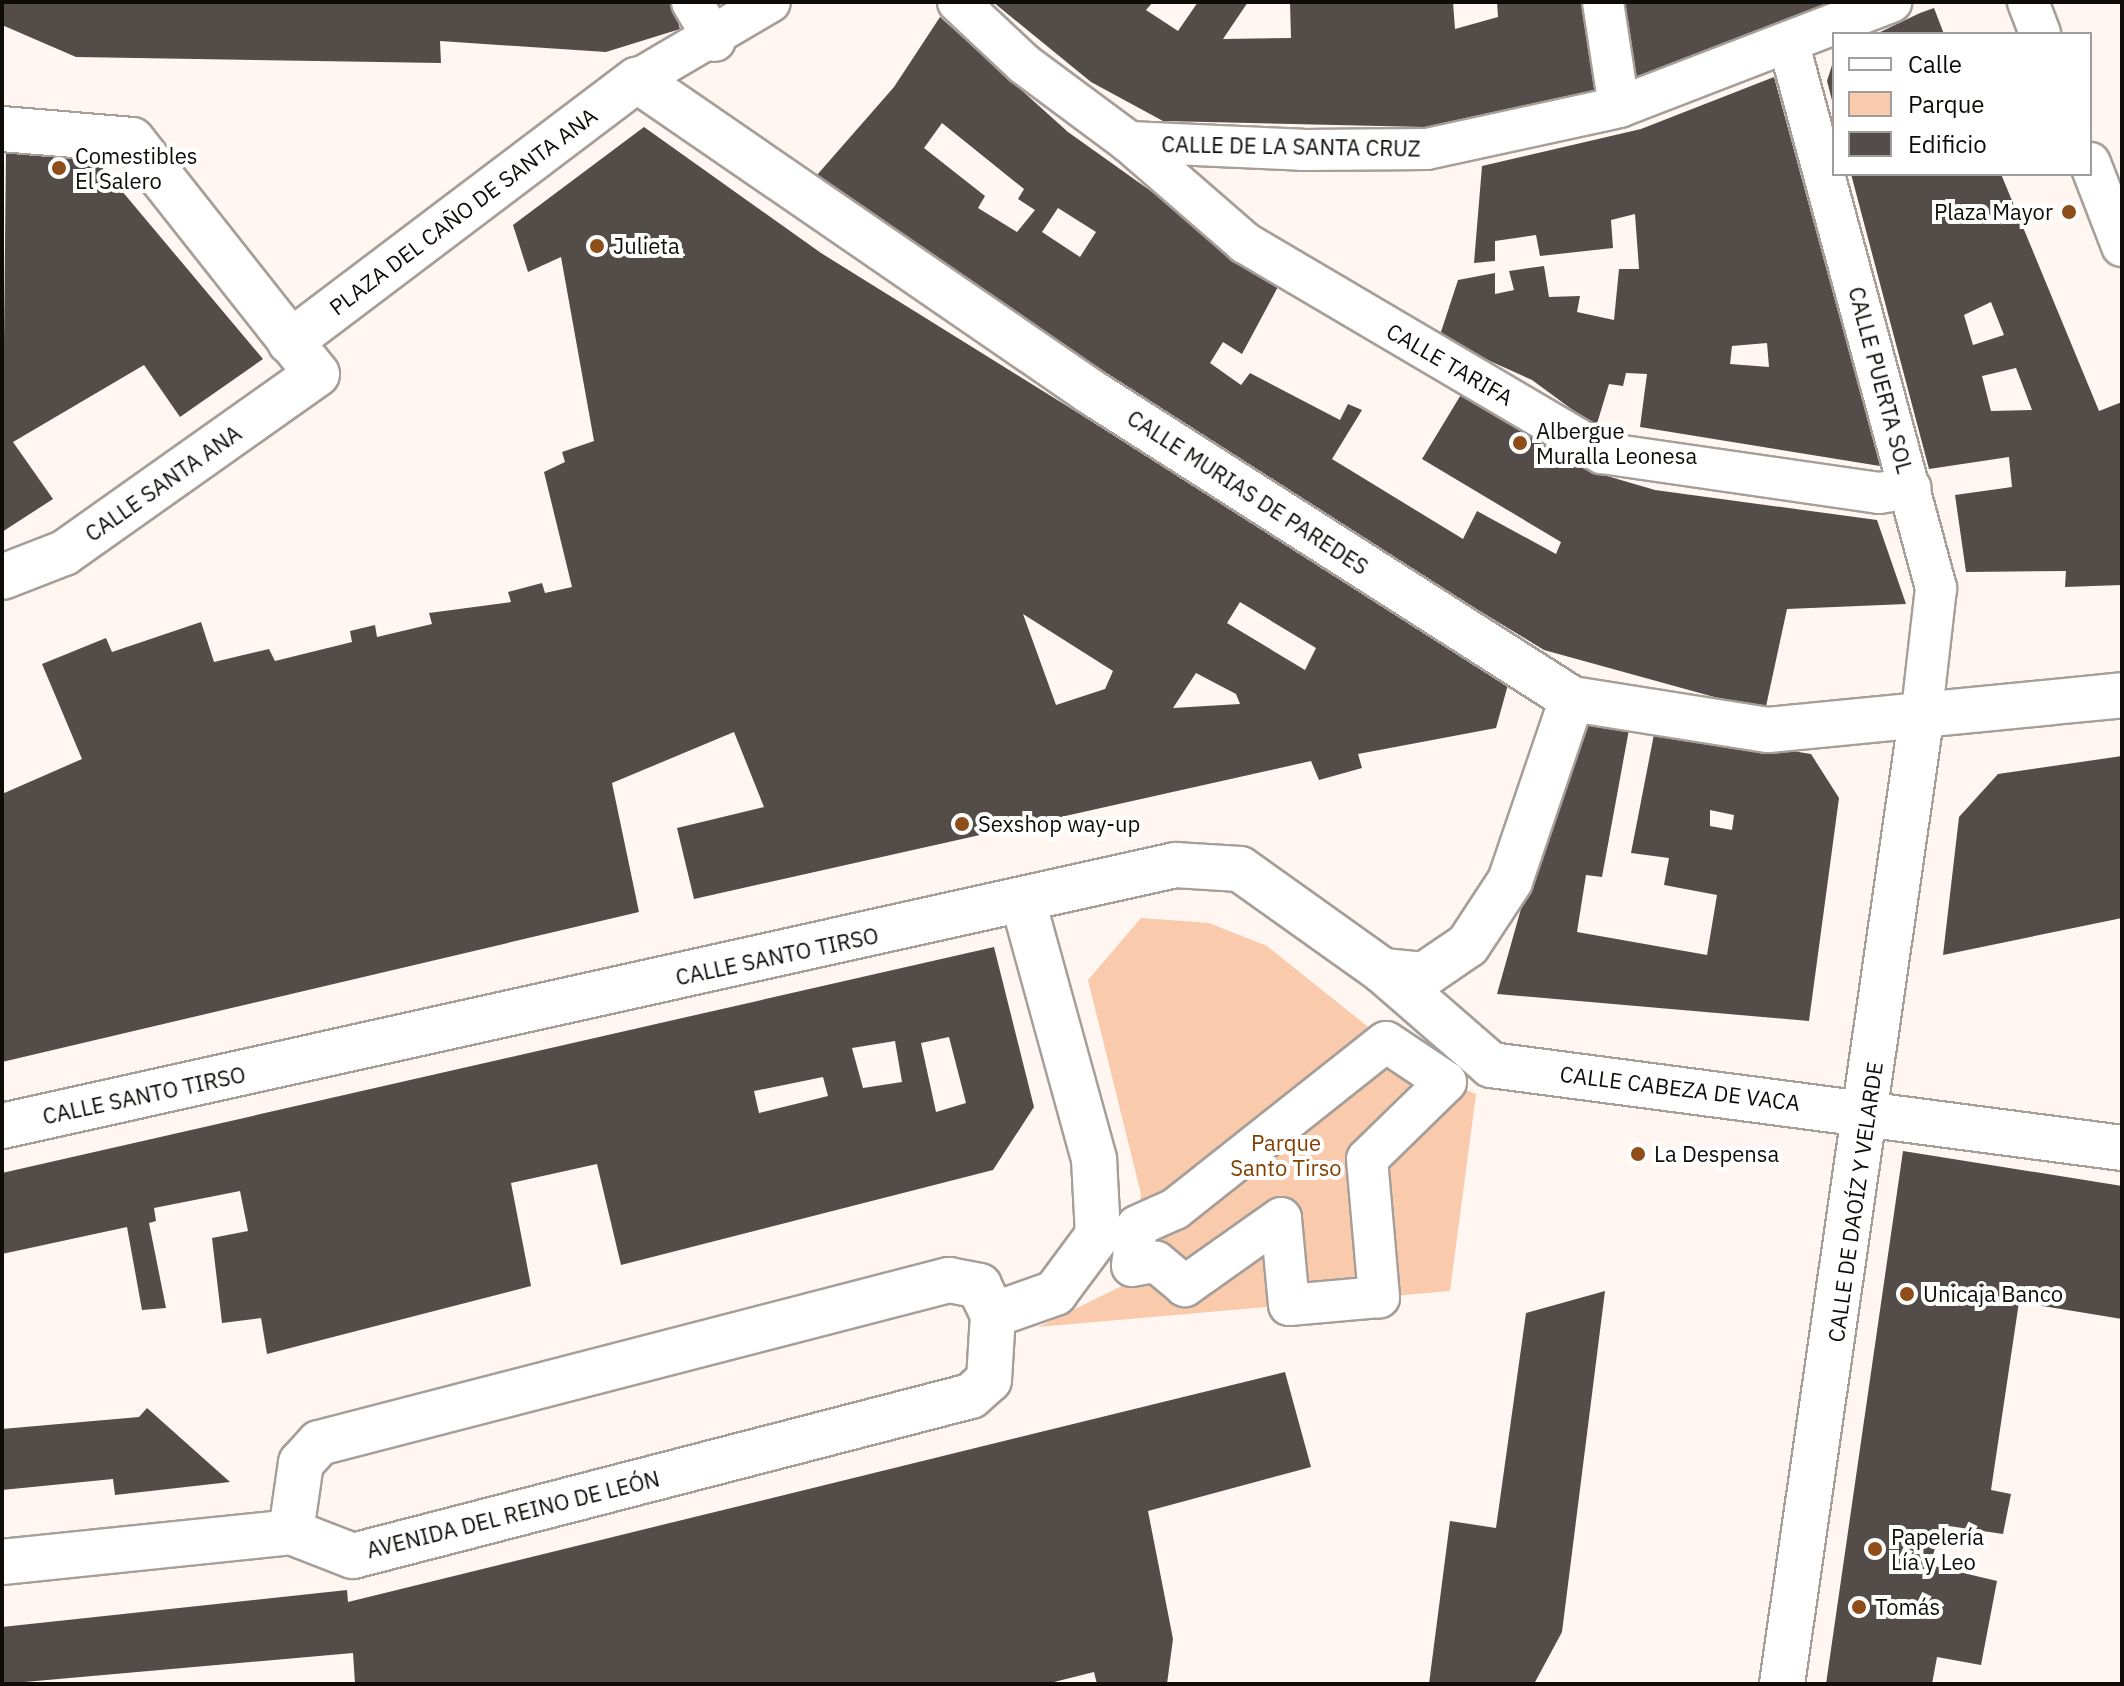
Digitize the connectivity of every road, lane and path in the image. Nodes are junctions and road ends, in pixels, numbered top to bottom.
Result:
1 (692, 2) edge
2 (770, 2) edge
3 (958, 2) edge
4 (1603, 2) edge
5 (1891, 2) edge
6 (2028, 2) edge
7 (2039, 32) edge
8 (715, 41) junction
9 (1789, 45) junction
10 (637, 80) junction
11 (1619, 107) junction
12 (2, 129) edge
13 (1129, 142) junction
14 (2092, 168) edge
15 (2122, 246) edge
16 (304, 358) junction
17 (1911, 488) junction
18 (2, 577) edge
19 (2122, 695) edge
20 (1572, 699) junction
21 (1921, 719) junction
22 (1023, 902) junction
23 (1383, 971) junction
24 (1491, 1065) joint
25 (1869, 1110) junction
26 (2, 1126) edge
27 (2122, 1148) edge
28 (1175, 1209) joint
29 (993, 1315) junction
30 (291, 1532) junction
31 (2, 1562) edge
32 (1782, 1684) edge

1 - 8 street
2 - 8 street
3 - 13 street, CALLE DE LA SANTA CRUZ
4 - 11 street
5 - 9 street, CALLE DE LA SANTA CRUZ
6 - 7 street
8 - 10 street
9 - 11 street, CALLE DE LA SANTA CRUZ
9 - 17 street, CALLE PUERTA SOL
10 - 16 street, PLAZA DEL CAÑO DE SANTA ANA
10 - 20 street, CALLE MURIAS DE PAREDES
11 - 13 street, CALLE DE LA SANTA CRUZ
12 - 16 street
13 - 17 street, CALLE TARIFA
14 - 15 street
16 - 18 street, CALLE SANTA ANA
17 - 21 street, CALLE PUERTA SOL
19 - 21 street, CALLE MURIAS DE PAREDES
20 - 21 street, CALLE MURIAS DE PAREDES
20 - 23 street
21 - 25 street, CALLE DE DAOÍZ Y VELARDE
22 - 23 street, CALLE SANTO TIRSO
22 - 26 street, CALLE SANTO TIRSO
22 - 29 street
23 - 24 street, CALLE SANTO TIRSO
24 - 25 street, CALLE CABEZA DE VACA
25 - 27 street, CALLE CABEZA DE VACA
25 - 32 street, CALLE DE DAOÍZ Y VELARDE
28 - 28 street
29 - 30 street, AVENIDA DEL REINO DE LEÓN
29 - 30 street
30 - 31 street

